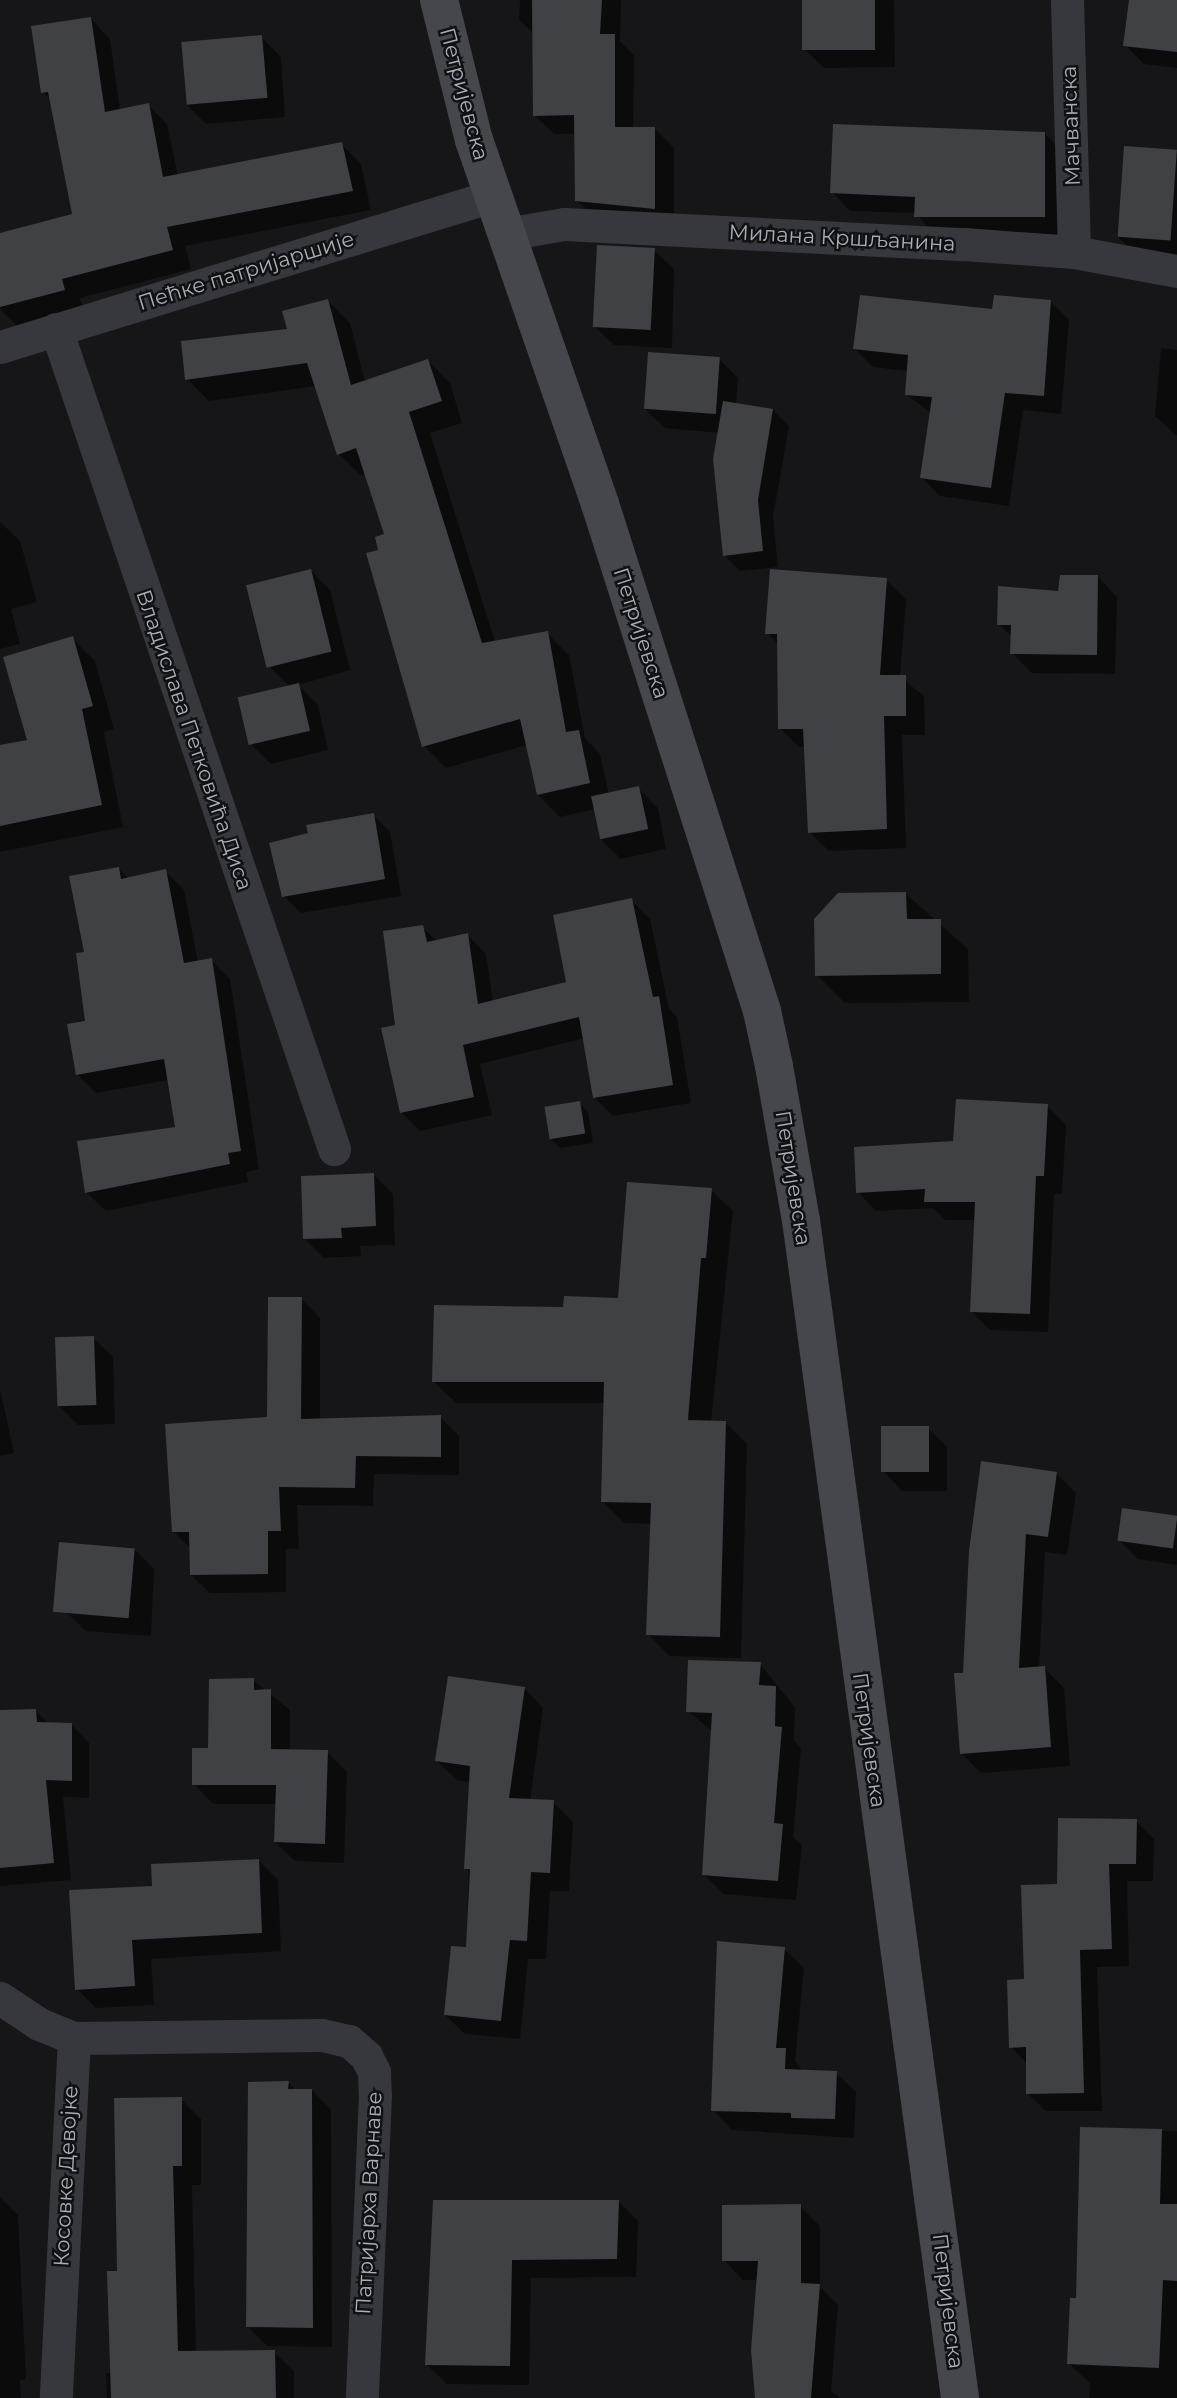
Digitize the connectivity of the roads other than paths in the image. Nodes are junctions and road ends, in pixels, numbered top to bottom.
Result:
1 (439, 0) edge
2 (1067, 0) edge
3 (492, 196) junction
4 (506, 234) junction
5 (1074, 252) junction
6 (1177, 271) edge
7 (56, 329) junction
8 (0, 347) edge
9 (334, 1149) dead end
10 (0, 1998) edge
11 (74, 2038) junction
12 (55, 2398) edge
13 (362, 2398) edge
14 (960, 2398) edge

1 - 3 main road, Петријевска
2 - 5 street, Мачванска
3 - 4 main road, Петријевска
3 - 7 street, Пећке патријаршије
4 - 5 street, Милана Кршљанина
4 - 14 main road, Петријевска
5 - 6 street, Милана Кршљанина
7 - 8 street, Пећке патријаршије
7 - 9 street, Владислава Петковића Диса
10 - 11 street
11 - 12 street, Косовке Девојке
11 - 13 street, Патријарха Варнаве

